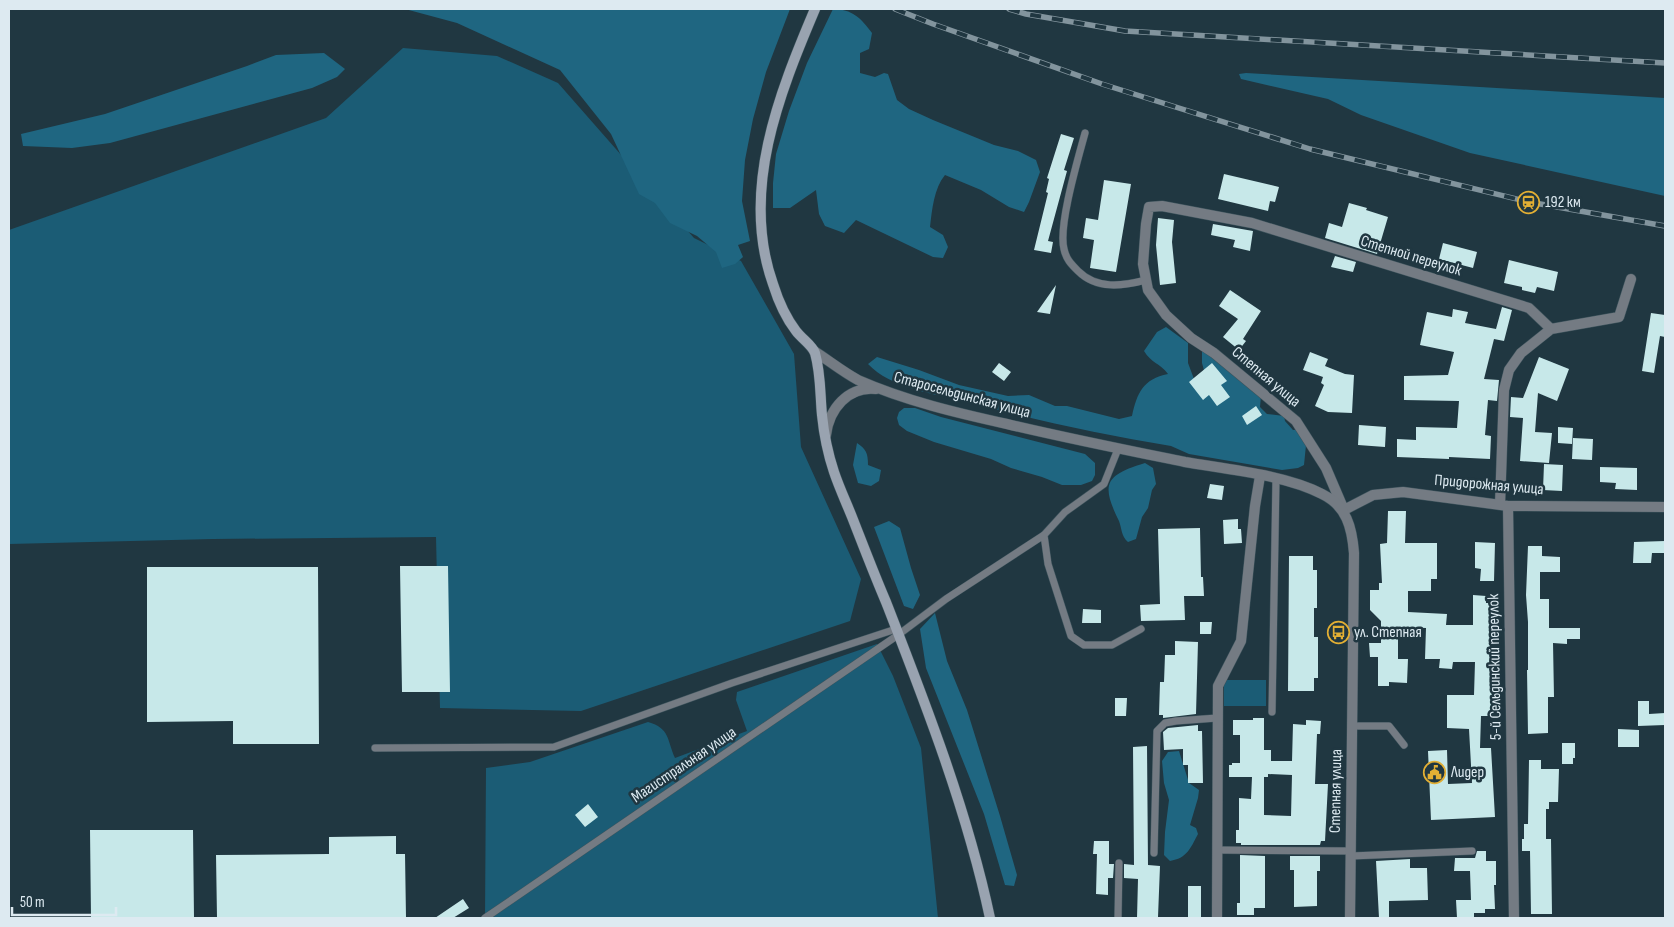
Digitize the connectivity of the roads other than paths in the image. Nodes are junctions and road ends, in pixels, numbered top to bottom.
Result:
1 (815, 9) edge
2 (1084, 133) dead end
3 (1149, 207) joint
4 (1631, 279) dead end
5 (1146, 280) junction
6 (1551, 329) junction
7 (814, 350) junction
8 (884, 390) junction
9 (826, 440) junction
10 (1118, 449) junction
11 (1260, 476) junction
12 (1276, 479) junction
13 (1504, 505) junction
14 (1665, 507) edge
15 (1344, 510) junction
16 (1044, 535) junction
17 (1141, 629) dead end
18 (897, 632) junction
19 (1272, 712) dead end
20 (1217, 718) junction
21 (1352, 726) junction
22 (1404, 745) dead end
23 (375, 748) dead end
24 (1217, 850) junction
25 (1472, 851) dead end
26 (1154, 853) dead end
27 (1351, 853) junction
28 (1119, 864) dead end
29 (485, 918) edge
30 (990, 918) edge
31 (1118, 918) edge
32 (1217, 918) edge
33 (1350, 918) edge
34 (1514, 918) edge

1 - 7 main road, Старосельдинская улица
2 - 5 lane
3 - 5 street, Степная улица
3 - 6 street, Степной переулок
4 - 6 street
5 - 15 street, Степная улица
6 - 13 street, 5-й Сельдинский переулок
7 - 8 street, Старосельдинская улица
7 - 9 main road
8 - 9 street
8 - 10 street, Старосельдинская улица
9 - 18 main road
10 - 11 street, Старосельдинская улица
10 - 16 lane, Магистральная улица
11 - 12 street, Старосельдинская улица
11 - 20 street
12 - 15 street, Старосельдинская улица
12 - 19 lane
13 - 14 street, Придорожная улица
13 - 15 street, Придорожная улица
13 - 34 street, 5-й Сельдинский переулок
15 - 21 street, Степная улица
16 - 17 lane
16 - 18 lane, Магистральная улица
18 - 23 lane
18 - 29 lane, Магистральная улица
18 - 30 main road
20 - 24 street
20 - 26 lane
21 - 22 lane
21 - 27 street, Степная улица
24 - 27 lane
24 - 32 street
25 - 27 lane
27 - 33 street, Степная улица
28 - 31 lane

